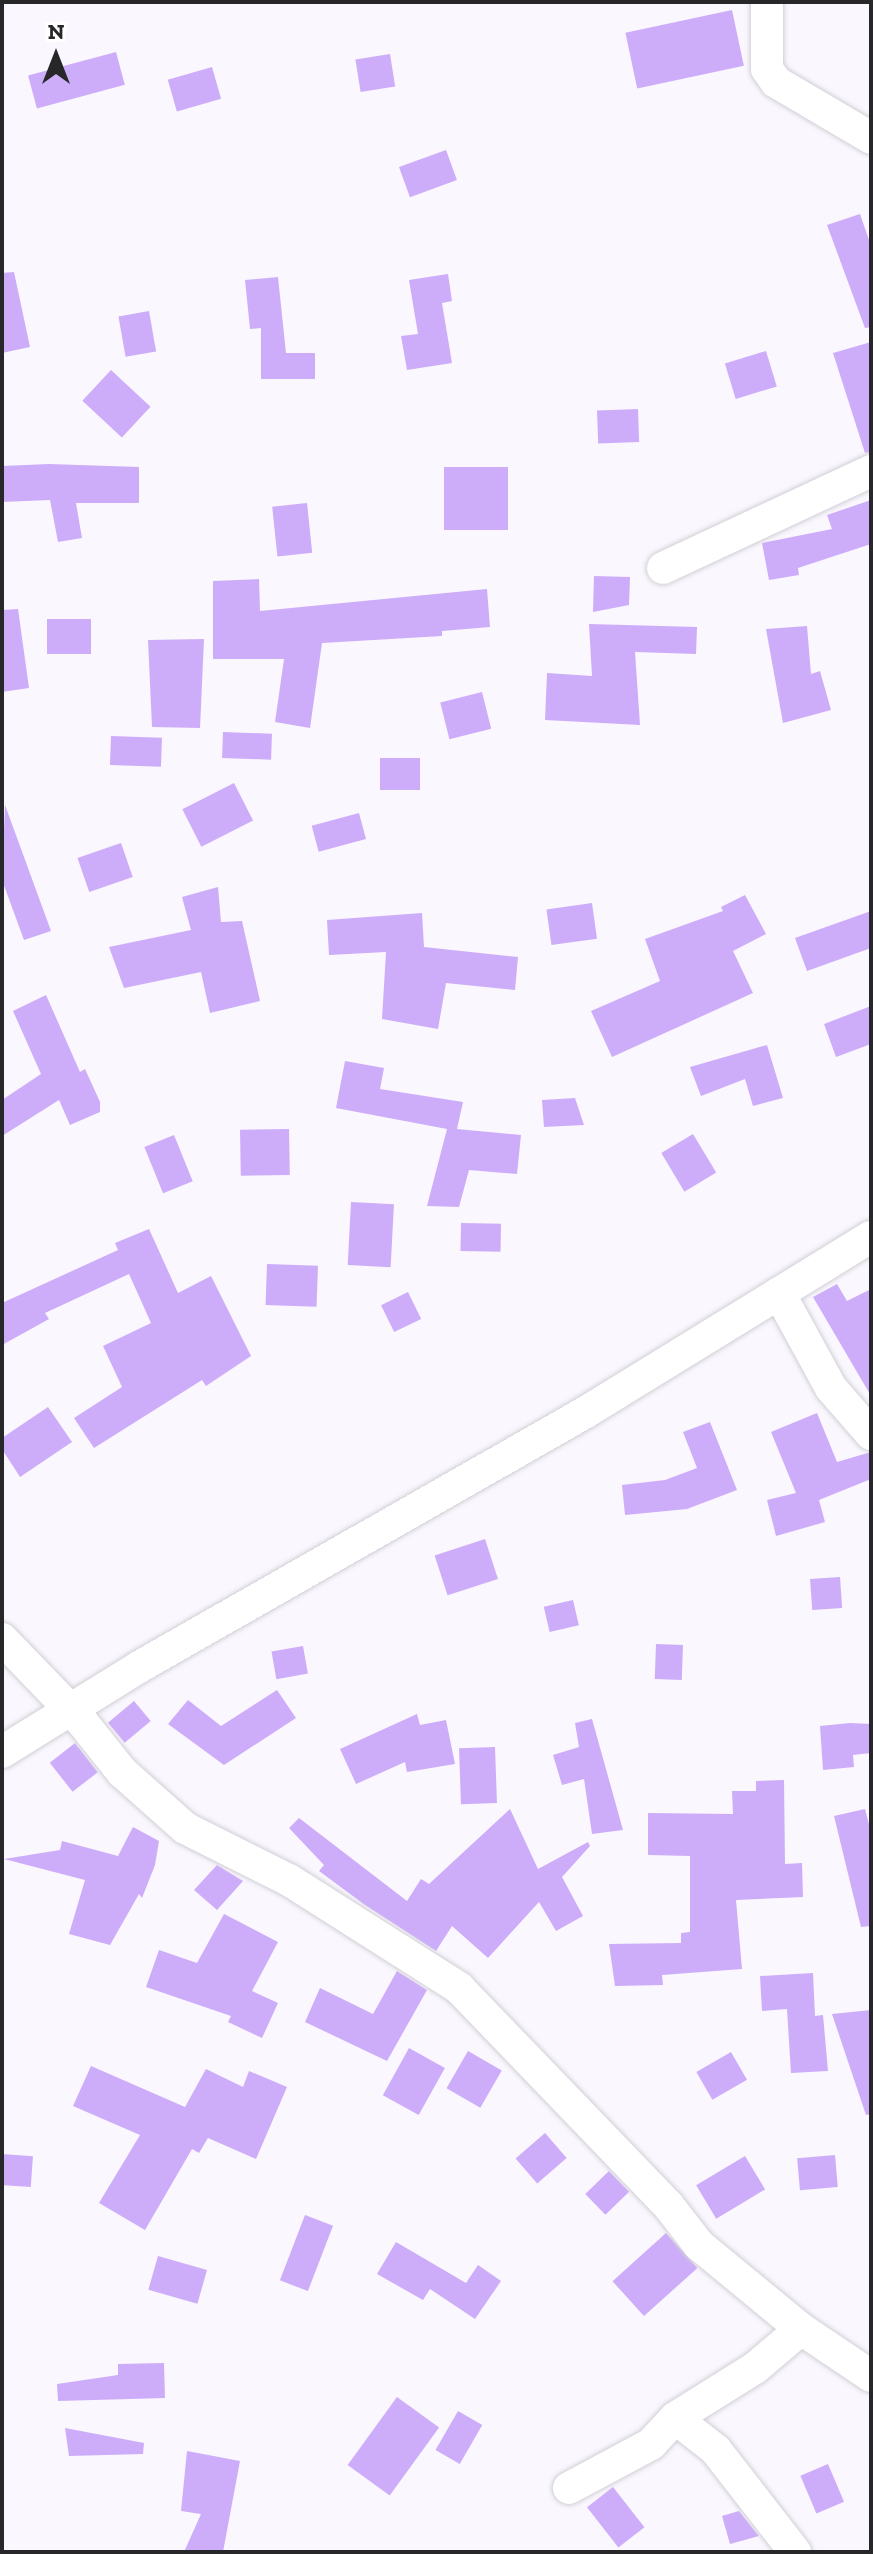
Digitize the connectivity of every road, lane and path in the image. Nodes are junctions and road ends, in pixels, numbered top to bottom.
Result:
1 (767, 2) edge
2 (871, 138) edge
3 (871, 471) edge
4 (663, 568) dead end
5 (871, 1237) edge
6 (779, 1293) junction
7 (871, 1434) edge
8 (2, 1639) edge
9 (66, 1710) junction
10 (2, 1752) edge
11 (801, 2329) junction
12 (871, 2376) edge
13 (675, 2418) junction
14 (569, 2488) dead end
15 (795, 2552) edge

1 - 2 street
3 - 4 street
5 - 6 street
6 - 7 street
6 - 9 street
8 - 9 street
9 - 10 street
9 - 11 street
11 - 12 street
11 - 13 street
13 - 14 street
13 - 15 street

